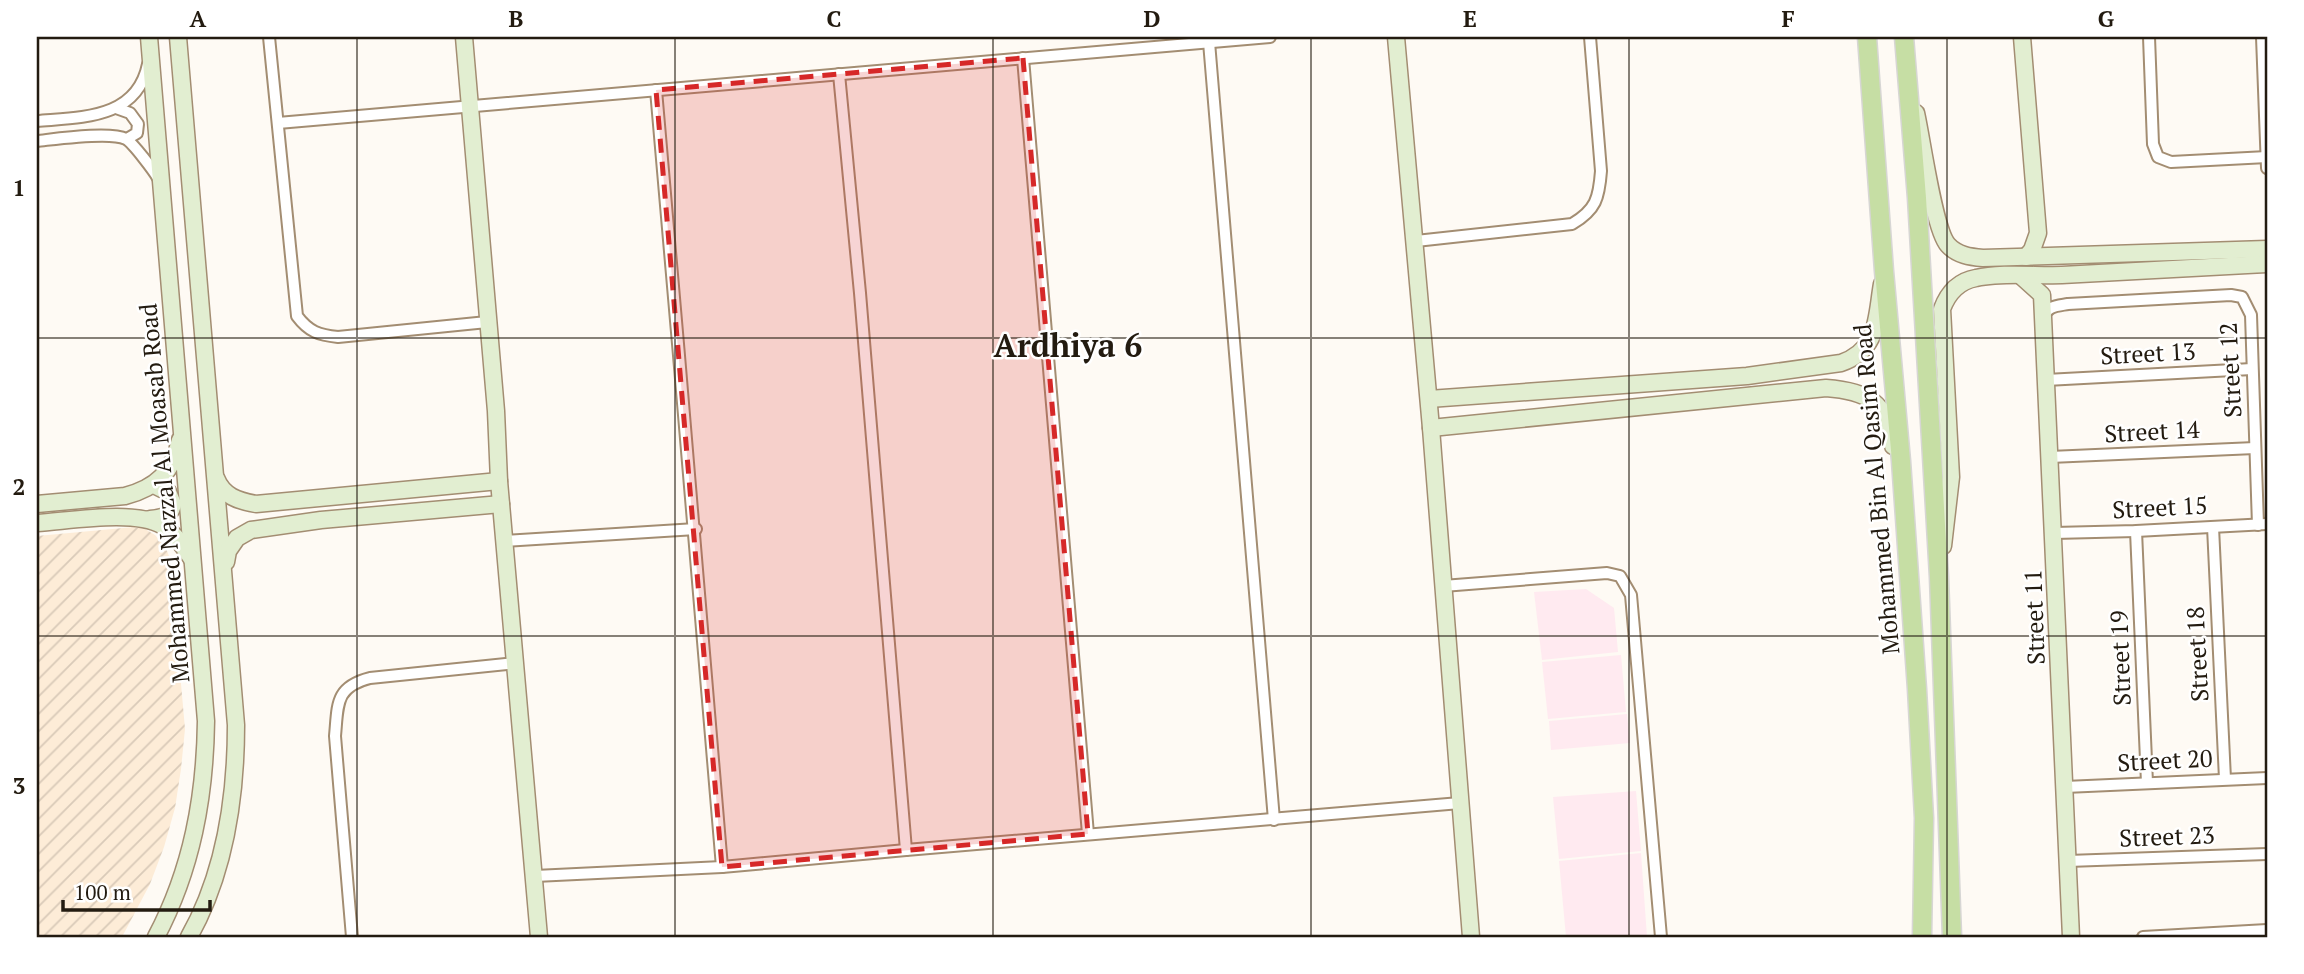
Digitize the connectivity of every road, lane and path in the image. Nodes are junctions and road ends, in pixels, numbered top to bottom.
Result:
1 (178, 37) edge
2 (270, 37) edge
3 (464, 37) edge
4 (1270, 37) edge
5 (1396, 37) edge
6 (1590, 37) edge
7 (1867, 37) edge
8 (1904, 37) edge
9 (2022, 37) edge
10 (2149, 37) edge
11 (2262, 37) edge
12 (1209, 42) junction
13 (150, 44) edge
14 (1023, 58) junction
15 (1906, 68) junction
16 (839, 74) junction
17 (656, 90) junction
18 (469, 107) junction
19 (116, 108) junction
20 (37, 121) edge
21 (278, 123) junction
22 (127, 139) junction
23 (37, 141) edge
24 (2267, 157) edge
25 (2267, 169) edge
26 (161, 183) junction
27 (2038, 233) junction
28 (1416, 241) junction
29 (2267, 249) edge
30 (2065, 256) junction
31 (2009, 257) junction
32 (2026, 257) junction
33 (2267, 264) edge
34 (1884, 271) junction
35 (2069, 274) junction
36 (2015, 276) junction
37 (2042, 295) junction
38 (2043, 320) junction
39 (487, 323) junction
40 (1821, 366) junction
41 (2252, 369) junction
42 (2046, 380) junction
43 (1826, 388) junction
44 (1429, 399) junction
45 (183, 428) junction
46 (1431, 428) junction
47 (2255, 448) junction
48 (2050, 457) junction
49 (214, 472) junction
50 (499, 481) junction
51 (154, 485) junction
52 (320, 499) junction
53 (37, 504) edge
54 (502, 504) junction
55 (150, 519) junction
56 (321, 520) junction
57 (37, 523) edge
58 (2263, 524) edge
59 (2213, 527) junction
60 (696, 529) junction
61 (2136, 531) junction
62 (2054, 533) junction
63 (505, 541) junction
64 (193, 560) junction
65 (224, 572) junction
66 (1939, 577) junction
67 (1443, 586) junction
68 (516, 663) junction
69 (1917, 689) junction
70 (2267, 778) edge
71 (2225, 779) junction
72 (2147, 783) junction
73 (2065, 787) junction
74 (1460, 803) junction
75 (1924, 818) junction
76 (1275, 820) junction
77 (1088, 834) junction
78 (906, 849) junction
79 (2267, 854) edge
80 (2068, 861) junction
81 (722, 867) junction
82 (535, 876) junction
83 (2267, 930) edge
84 (156, 937) edge
85 (189, 937) edge
86 (352, 937) edge
87 (540, 937) edge
88 (1471, 937) edge
89 (1661, 937) edge
90 (1922, 937) edge
91 (1945, 937) edge
92 (1952, 937) edge
93 (2071, 937) edge
94 (2143, 937) edge

1 - 49 street, Mohammed Nazzal Al Moasab Road
2 - 21 street
3 - 18 street
4 - 12 street
5 - 28 street
6 - 28 street
7 - 34 main road, Mohammed Bin Al Qasim Road
8 - 15 main road, Mohammed Bin Al Qasim Road
9 - 27 street
10 - 24 street
11 - 24 street
12 - 14 street
12 - 76 street
13 - 19 street
13 - 26 street, Mohammed Nazzal Al Moasab Road
14 - 16 street
14 - 77 street
15 - 31 street
15 - 66 main road, Mohammed Bin Al Qasim Road
16 - 17 street
16 - 78 street
17 - 18 street
17 - 60 street
18 - 21 street
18 - 39 street
19 - 20 street
19 - 22 street
21 - 39 street
22 - 23 street
22 - 26 street
24 - 25 street
26 - 45 street, Mohammed Nazzal Al Moasab Road
27 - 30 street
27 - 32 street
28 - 44 street
29 - 30 street
30 - 32 street
30 - 35 street
31 - 32 street
31 - 36 street
33 - 35 street
34 - 40 street
34 - 69 main road, Mohammed Bin Al Qasim Road
35 - 36 street
35 - 37 street
36 - 37 street
36 - 66 street
37 - 38 street, Street 11
38 - 41 street, Street 12
38 - 42 street, Street 11
39 - 50 street
40 - 43 street
40 - 44 street
41 - 42 street, Street 13
41 - 47 street, Street 12
42 - 48 street, Street 11
43 - 46 street
43 - 69 street
44 - 46 street
45 - 51 street
45 - 64 street, Mohammed Nazzal Al Moasab Road
46 - 67 street
47 - 48 street, Street 14
47 - 58 street, Street 12
48 - 62 street, Street 11
49 - 52 street
49 - 65 street, Mohammed Nazzal Al Moasab Road
50 - 52 street
50 - 54 street
51 - 53 street
51 - 55 street
52 - 56 street
54 - 56 street
54 - 63 street
55 - 57 street
55 - 64 street
56 - 65 street
58 - 59 street, Street 15
59 - 61 street, Street 15
59 - 71 street, Street 18
60 - 63 street
60 - 81 street
61 - 62 street, Street 15
61 - 72 street, Street 19
62 - 73 street, Street 11
63 - 68 street
64 - 84 street, Mohammed Nazzal Al Moasab Road
65 - 85 street, Mohammed Nazzal Al Moasab Road
66 - 92 main road, Mohammed Bin Al Qasim Road
67 - 74 street
67 - 89 street
68 - 82 street
68 - 86 street
69 - 75 main road, Mohammed Bin Al Qasim Road
70 - 71 street, Street 20
71 - 72 street, Street 20
72 - 73 street, Street 20
73 - 80 street, Street 11
74 - 76 street
74 - 88 street
75 - 90 main road, Mohammed Bin Al Qasim Road
75 - 91 main road
76 - 77 street
77 - 78 street
78 - 81 street
79 - 80 street, Street 23
80 - 93 street, Street 11
81 - 82 street
82 - 87 street
83 - 94 street

